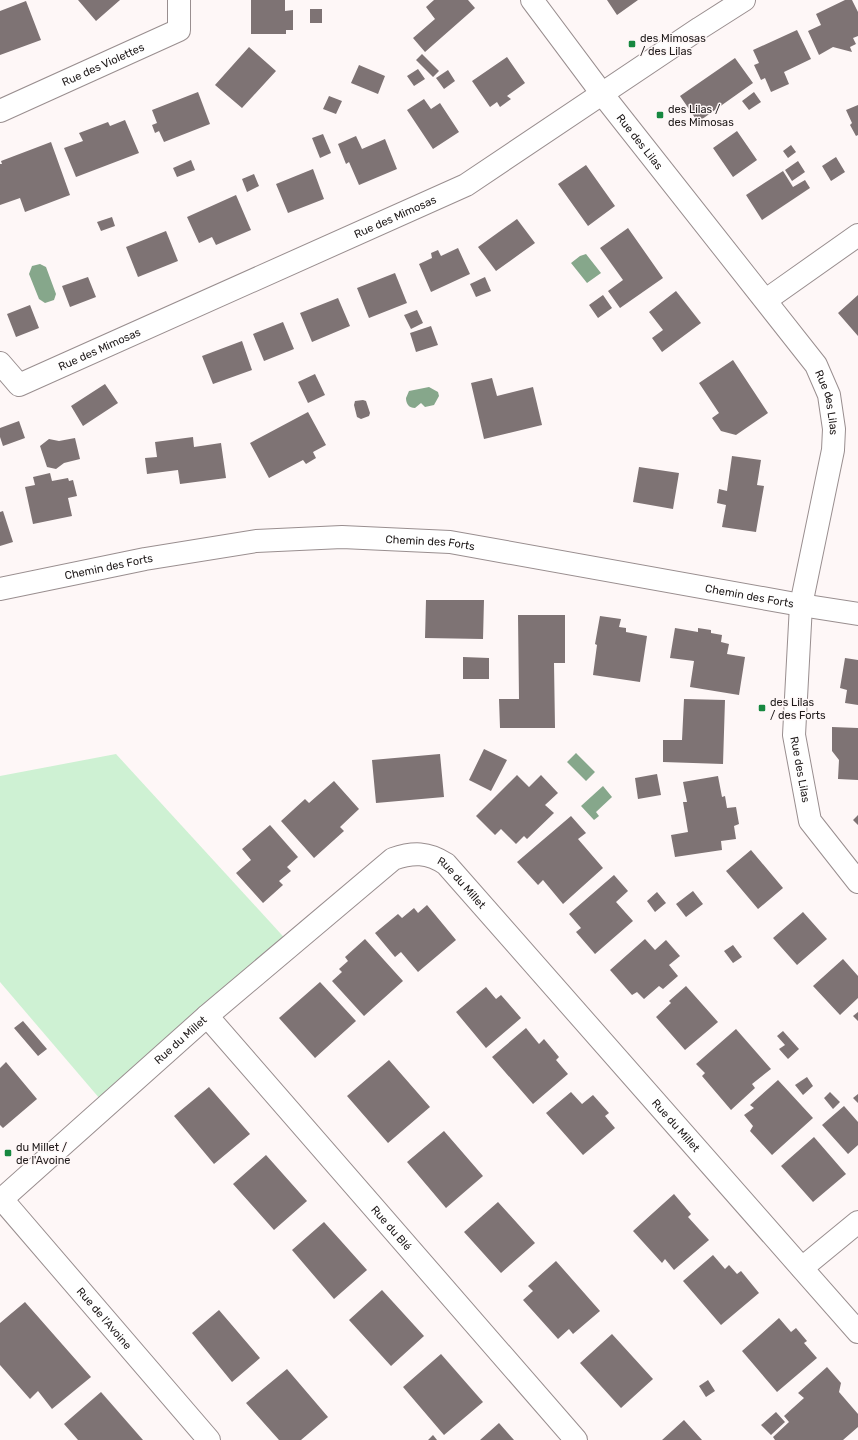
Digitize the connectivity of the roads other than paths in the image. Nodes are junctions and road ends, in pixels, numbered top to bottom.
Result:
1 (179, 0) edge
2 (532, 0) edge
3 (744, 0) edge
4 (603, 95) junction
5 (0, 111) edge
6 (858, 234) edge
7 (766, 300) junction
8 (0, 363) edge
9 (0, 589) edge
10 (801, 605) junction
11 (858, 614) edge
12 (858, 882) edge
13 (207, 1016) junction
14 (1, 1198) edge
15 (858, 1222) edge
16 (802, 1268) junction
17 (858, 1332) edge
18 (209, 1440) edge
19 (576, 1440) edge

1 - 5 street, Rue des Violettes
2 - 4 street, Rue des Lilas
3 - 4 street, Rue des Mimosas
4 - 7 street, Rue des Lilas
4 - 8 street, Rue des Mimosas
6 - 7 street
7 - 10 street, Rue des Lilas
9 - 10 street, Chemin des Forts
10 - 11 street, Chemin des Forts
10 - 12 street, Rue des Lilas
13 - 14 street, Rue du Millet
13 - 16 street, Rue du Millet
13 - 19 street, Rue du Blé
14 - 18 street, Rue de l'Avoine
15 - 16 street
16 - 17 street, Rue du Millet

